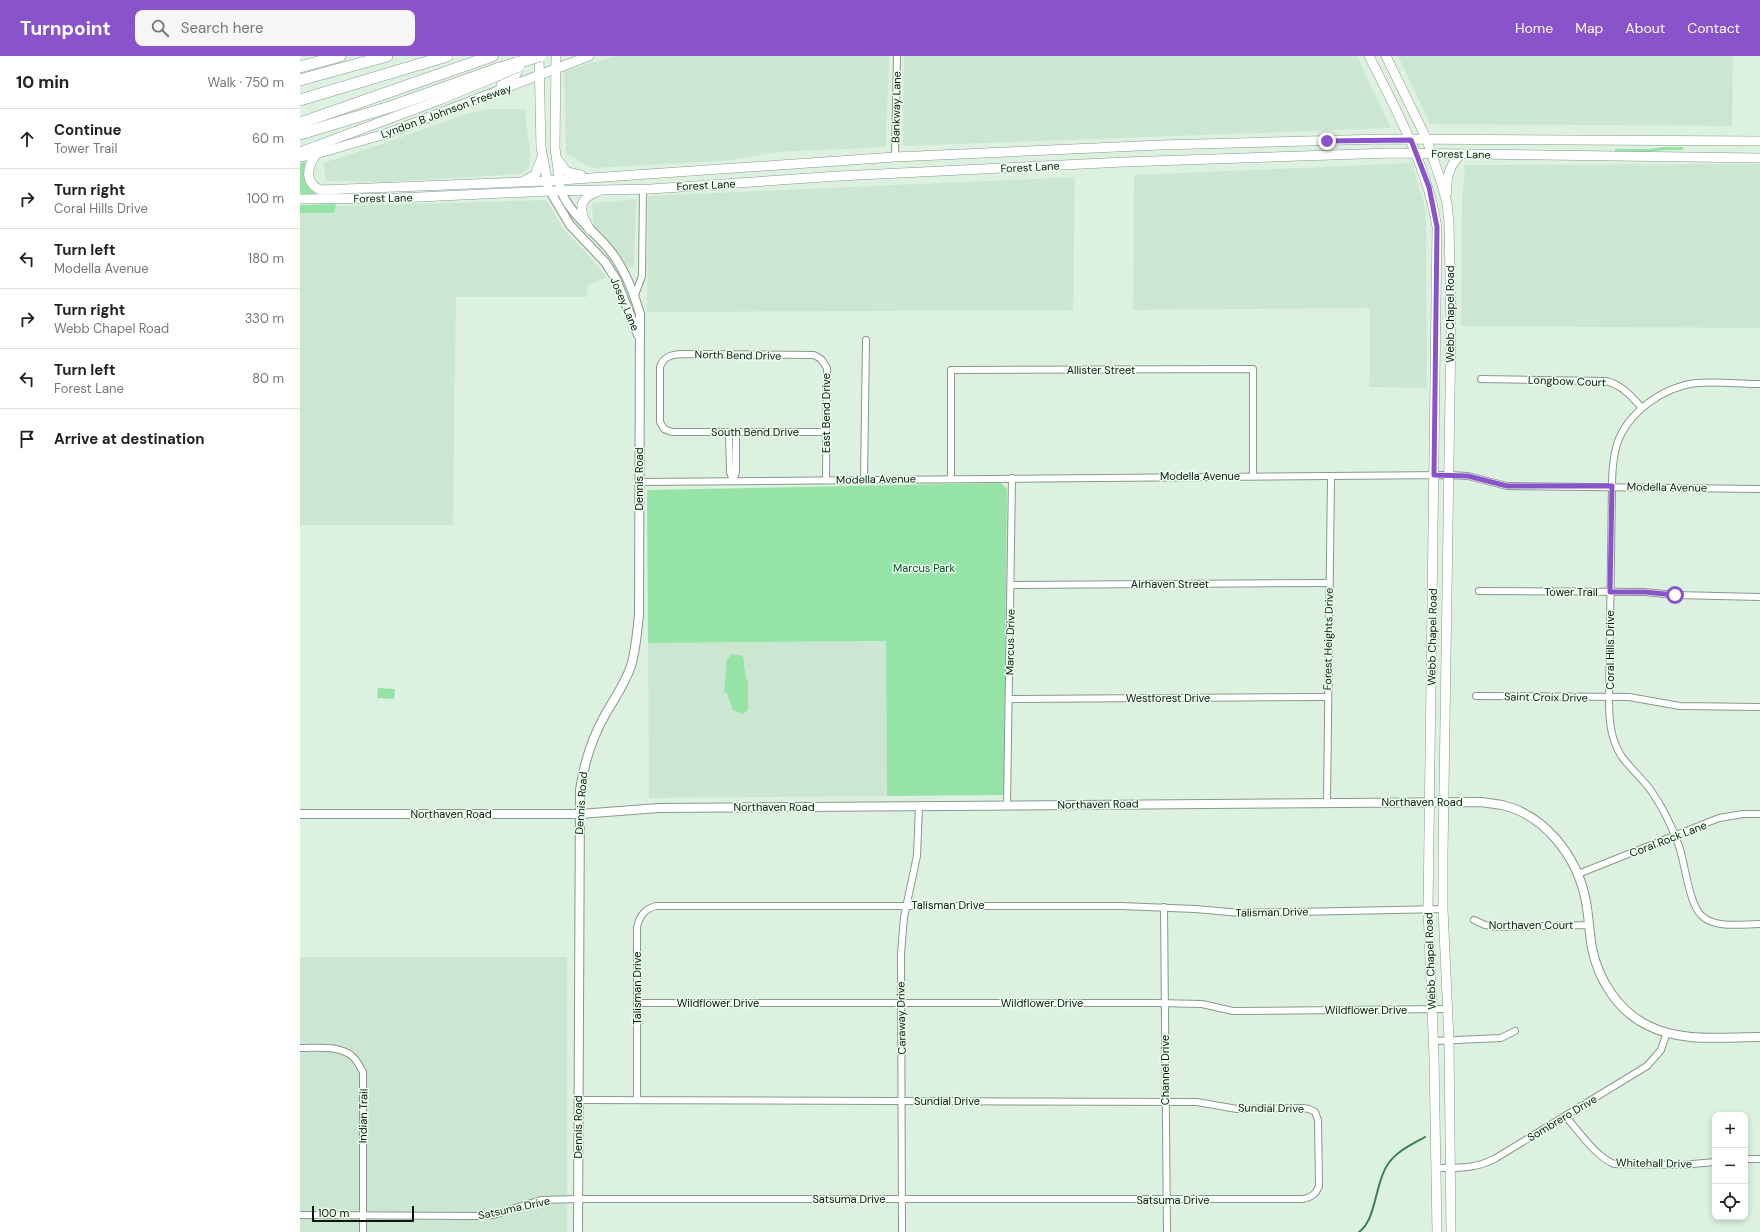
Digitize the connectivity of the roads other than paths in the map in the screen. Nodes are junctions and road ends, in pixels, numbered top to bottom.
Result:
1 (340, 56) edge
2 (387, 56) edge
3 (447, 56) edge
4 (492, 56) edge
5 (518, 56) edge
6 (539, 56) edge
7 (544, 56) edge
8 (556, 56) edge
9 (589, 56) edge
10 (897, 56) edge
11 (1369, 56) edge
12 (1386, 56) edge
13 (300, 67) edge
14 (347, 68) junction
15 (555, 69) junction
16 (500, 71) junction
17 (538, 76) junction
18 (300, 80) edge
19 (300, 84) edge
20 (484, 97) junction
21 (300, 100) edge
22 (300, 123) edge
23 (300, 134) edge
24 (1411, 140) junction
25 (1427, 140) junction
26 (1521, 141) junction
27 (1604, 141) junction
28 (1700, 141) junction
29 (1760, 141) edge
30 (1241, 143) junction
31 (1161, 146) junction
32 (1058, 150) junction
33 (300, 152) edge
34 (1417, 153) junction
35 (316, 154) junction
36 (1432, 154) junction
37 (1462, 154) junction
38 (1521, 155) junction
39 (542, 156) junction
40 (300, 157) edge
41 (556, 157) junction
42 (895, 157) junction
43 (1604, 157) junction
44 (1242, 158) junction
45 (1699, 158) junction
46 (1760, 158) edge
47 (1161, 161) junction
48 (775, 165) junction
49 (1059, 166) junction
50 (676, 173) junction
51 (896, 173) junction
52 (596, 178) junction
53 (559, 180) junction
54 (776, 180) junction
55 (547, 181) junction
56 (522, 182) junction
57 (676, 187) junction
58 (643, 189) junction
59 (602, 190) junction
60 (550, 191) junction
61 (561, 191) junction
62 (339, 195) junction
63 (300, 200) edge
64 (1447, 203) junction
65 (590, 230) junction
66 (1450, 258) junction
67 (1437, 260) junction
68 (618, 262) junction
69 (609, 269) junction
70 (635, 296) junction
71 (640, 338) junction
72 (866, 340) dead end
73 (810, 355) joint
74 (666, 357) joint
75 (1481, 379) dead end
76 (1760, 384) edge
77 (1642, 408) junction
78 (732, 432) junction
79 (825, 432) junction
80 (1434, 475) junction
81 (1448, 475) junction
82 (1253, 476) junction
83 (1331, 476) junction
84 (951, 478) junction
85 (1012, 478) junction
86 (864, 479) junction
87 (826, 480) junction
88 (733, 481) junction
89 (639, 482) junction
90 (1612, 486) junction
91 (1760, 489) edge
92 (1329, 583) junction
93 (1011, 586) junction
94 (1479, 591) dead end
95 (1610, 592) junction
96 (1760, 596) edge
97 (1476, 696) dead end
98 (1327, 697) junction
99 (1609, 698) junction
100 (1010, 699) junction
101 (1760, 707) edge
102 (1327, 802) junction
103 (1430, 802) junction
104 (1445, 802) junction
105 (1007, 805) junction
106 (920, 806) junction
107 (300, 814) edge
108 (580, 814) junction
109 (1760, 814) edge
110 (1675, 836) junction
111 (1578, 874) junction
112 (907, 905) junction
113 (1164, 907) junction
114 (1428, 909) junction
115 (1443, 909) junction
116 (1474, 920) dead end
117 (1760, 924) edge
118 (1590, 925) junction
119 (637, 1003) junction
120 (901, 1003) junction
121 (1165, 1004) junction
122 (1432, 1009) junction
123 (1447, 1009) junction
124 (1515, 1031) dead end
125 (1667, 1032) junction
126 (1760, 1037) edge
127 (1449, 1040) junction
128 (1434, 1041) junction
129 (300, 1048) edge
130 (578, 1100) junction
131 (637, 1100) junction
132 (902, 1101) junction
133 (1165, 1102) junction
134 (1315, 1112) joint
135 (1565, 1116) junction
136 (1748, 1159) edge
137 (1760, 1159) edge
138 (1712, 1162) edge
139 (1436, 1168) junction
140 (1450, 1168) junction
141 (578, 1199) junction
142 (902, 1199) junction
143 (1166, 1200) junction
144 (300, 1215) edge
145 (363, 1215) junction
146 (363, 1232) edge
147 (578, 1232) edge
148 (902, 1232) edge
149 (1167, 1232) edge
150 (1437, 1232) edge
151 (1451, 1232) edge

1 - 13 highway
2 - 14 highway
3 - 21 highway
4 - 22 highway
5 - 20 main road
6 - 16 highway, bridge
6 - 17 main road, Josey Lane
7 - 16 main road, bridge
8 - 15 main road, Josey Lane
9 - 15 main road, Lyndon B Johnson Freeway
10 - 42 street, Bankway Lane
11 - 24 main road, Webb Chapel Road
12 - 25 main road, Webb Chapel Road
14 - 18 highway
14 - 19 highway
15 - 17 main road, Lyndon B Johnson Freeway
15 - 41 main road, Josey Lane
16 - 23 highway
16 - 33 main road
17 - 20 main road, Lyndon B Johnson Freeway
17 - 39 main road, Josey Lane
20 - 35 main road, Lyndon B Johnson Freeway
24 - 25 main road, Forest Lane
24 - 30 main road, Forest Lane
24 - 34 main road, Webb Chapel Road
25 - 26 main road, Forest Lane
25 - 36 main road, Webb Chapel Road
26 - 27 main road, Forest Lane
26 - 38 main road
27 - 28 main road, Forest Lane
27 - 43 main road
28 - 29 main road, Forest Lane
28 - 45 main road
30 - 31 main road, Forest Lane
30 - 44 main road
31 - 32 main road, Forest Lane
31 - 47 main road
32 - 42 main road, Forest Lane
32 - 49 main road
34 - 36 main road, Forest Lane
34 - 44 main road, Forest Lane
34 - 67 main road, Webb Chapel Road
35 - 40 main road, Lyndon B Johnson Freeway
35 - 62 main road
36 - 37 main road, Forest Lane
36 - 64 main road, Webb Chapel Road
37 - 38 main road, Forest Lane
37 - 64 main road
38 - 43 main road, Forest Lane
39 - 55 main road, Josey Lane
39 - 56 main road
41 - 52 main road
41 - 53 main road, Josey Lane
42 - 48 main road, Forest Lane
42 - 51 main road
43 - 45 main road, Forest Lane
44 - 47 main road, Forest Lane
45 - 46 main road, Forest Lane
47 - 49 main road, Forest Lane
48 - 50 main road, Forest Lane
48 - 54 main road
49 - 51 main road, Forest Lane
50 - 52 main road, Forest Lane
50 - 57 main road
51 - 54 main road, Forest Lane
52 - 53 main road, Forest Lane
53 - 55 main road, Forest Lane
53 - 61 main road, Josey Lane
54 - 57 main road, Forest Lane
55 - 56 main road, Forest Lane
55 - 60 main road, Josey Lane
56 - 62 main road, Forest Lane
57 - 58 main road, Forest Lane
58 - 59 main road, Forest Lane
58 - 70 street
59 - 61 main road, Forest Lane
59 - 65 main road
60 - 61 main road, Forest Lane
60 - 62 main road, Forest Lane
60 - 69 street, Josey Lane
61 - 65 street, Josey Lane
62 - 63 main road, Forest Lane
64 - 66 main road, Webb Chapel Road
65 - 68 street, Josey Lane
66 - 67 main road
66 - 81 main road, Webb Chapel Road
67 - 80 main road, Webb Chapel Road
68 - 69 street
68 - 70 street, Josey Lane
69 - 71 street, Josey Lane
70 - 71 street, Josey Lane
71 - 89 street, Dennis Road
72 - 86 street
73 - 74 street, North Bend Drive
73 - 79 street, East Bend Drive
74 - 78 street, South Bend Drive
75 - 77 street, Longbow Court
76 - 77 street, Coral Hills Drive
77 - 90 street, Coral Hills Drive
78 - 79 street, South Bend Drive
78 - 88 street
79 - 87 street, East Bend Drive
80 - 81 street, Modella Avenue
80 - 83 street, Modella Avenue
80 - 103 main road, Webb Chapel Road
81 - 90 street, Modella Avenue
81 - 104 main road, Webb Chapel Road
82 - 83 street, Modella Avenue
82 - 84 street, Allister Street
82 - 85 street, Modella Avenue
83 - 92 street, Forest Heights Drive
84 - 85 street, Modella Avenue
84 - 86 street, Modella Avenue
85 - 93 street, Marcus Drive
86 - 87 street, Modella Avenue
87 - 88 street, Modella Avenue
88 - 89 street, Modella Avenue
89 - 108 street, Dennis Road
90 - 91 street, Modella Avenue
90 - 95 street, Coral Hills Drive
92 - 93 street, Airhaven Street
92 - 98 street, Forest Heights Drive
93 - 100 street, Marcus Drive
94 - 95 street, Tower Trail
95 - 96 street, Tower Trail
95 - 99 street, Coral Hills Drive
97 - 99 street, Saint Croix Drive
98 - 100 street, Westforest Drive
98 - 102 street, Forest Heights Drive
99 - 101 street, Saint Croix Drive
99 - 110 street, Coral Hills Drive
100 - 105 street, Marcus Drive
102 - 103 street, Northaven Road
102 - 105 street, Northaven Road
103 - 104 street, Northaven Road
103 - 114 main road, Webb Chapel Road
104 - 111 street, Northaven Road
104 - 115 main road, Webb Chapel Road
105 - 106 street, Northaven Road
106 - 108 street, Northaven Road
106 - 112 street, Caraway Drive
107 - 108 street, Northaven Road
108 - 130 street, Dennis Road
109 - 110 street, Coral Rock Lane
110 - 111 street, Coral Rock Lane
110 - 117 street, Coral Hills Drive
111 - 118 street, Northaven Road
112 - 113 street, Talisman Drive
112 - 119 street, Talisman Drive
112 - 120 street, Caraway Drive
113 - 114 street, Talisman Drive
113 - 121 street, Channel Drive
114 - 115 street, Talisman Drive
114 - 122 main road, Webb Chapel Road
115 - 123 main road, Webb Chapel Road
116 - 118 street, Northaven Court
118 - 125 street, Northaven Road
119 - 120 street, Wildflower Drive
119 - 131 street, Talisman Drive
120 - 121 street, Wildflower Drive
120 - 132 street, Caraway Drive
121 - 122 street, Wildflower Drive
121 - 133 street, Channel Drive
122 - 123 street, Wildflower Drive
122 - 128 main road, Webb Chapel Road
123 - 127 main road, Webb Chapel Road
124 - 127 street
125 - 126 street, Northaven Road
125 - 135 street, Sombrero Drive
127 - 128 street
127 - 140 main road, Webb Chapel Road
128 - 139 main road, Webb Chapel Road
129 - 145 street, Indian Trail
130 - 131 street, Sundial Drive
130 - 141 street, Dennis Road
131 - 132 street, Sundial Drive
132 - 133 street, Sundial Drive
132 - 142 street, Caraway Drive
133 - 134 street, Sundial Drive
133 - 143 street, Channel Drive
134 - 143 street, Satsuma Drive
135 - 138 street, Whitehall Drive
135 - 140 street, Sombrero Drive
136 - 137 street
139 - 140 street, Sombrero Drive
139 - 150 main road, Webb Chapel Road
140 - 151 main road, Webb Chapel Road
141 - 142 street, Satsuma Drive
141 - 145 street, Satsuma Drive
141 - 147 street, Dennis Road
142 - 143 street, Satsuma Drive
142 - 148 street, Caraway Drive
143 - 149 street, Channel Drive
144 - 145 street, Satsuma Drive
145 - 146 street, Indian Trail

